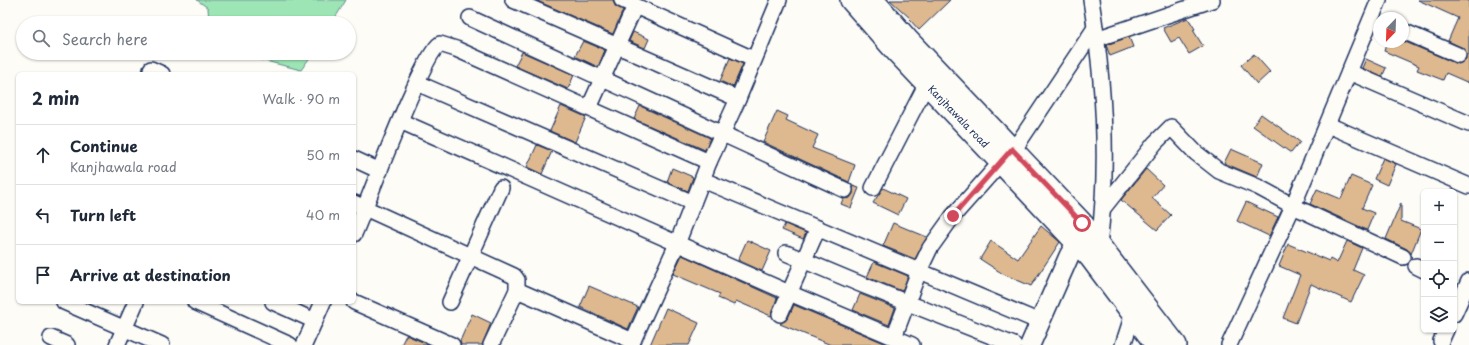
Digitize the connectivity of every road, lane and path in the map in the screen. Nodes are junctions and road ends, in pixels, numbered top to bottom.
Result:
1 (513, 0) edge
2 (778, 0) edge
3 (851, 0) edge
4 (872, 0) edge
5 (1091, 0) edge
6 (1212, 0) edge
7 (1378, 0) edge
8 (628, 3) edge
9 (1376, 12) edge
10 (470, 18) dead end
11 (1373, 23) edge
12 (1096, 34) junction
13 (1409, 35) edge
14 (617, 46) junction
15 (1458, 55) dead end
16 (754, 59) junction
17 (1349, 72) junction
18 (604, 78) junction
19 (417, 83) junction
20 (927, 83) junction
21 (738, 99) junction
22 (589, 108) junction
23 (400, 121) junction
24 (1469, 124) edge
25 (1328, 125) junction
26 (722, 134) junction
27 (1007, 156) junction
28 (356, 160) edge
29 (709, 162) junction
30 (380, 171) junction
31 (703, 180) junction
32 (1469, 186) edge
33 (501, 188) dead end
34 (873, 188) dead end
35 (845, 190) dead end
36 (693, 203) junction
37 (360, 205) edge
38 (1293, 206) junction
39 (1104, 207) junction
40 (356, 224) edge
41 (818, 228) junction
42 (1077, 242) junction
43 (677, 244) junction
44 (1099, 245) junction
45 (786, 253) dead end
46 (470, 256) junction
47 (1403, 257) dead end
48 (804, 261) junction
49 (919, 271) junction
50 (1464, 287) edge
51 (517, 290) junction
52 (789, 293) junction
53 (450, 302) dead end
54 (356, 303) edge
55 (907, 303) junction
56 (69, 304) edge
57 (135, 304) edge
58 (199, 304) edge
59 (277, 304) edge
60 (322, 304) edge
61 (1457, 306) edge
62 (780, 314) dead end
63 (1133, 314) junction
64 (315, 321) junction
65 (1040, 322) junction
66 (124, 328) junction
67 (894, 337) junction
68 (51, 338) dead end
69 (632, 343) edge
70 (67, 345) edge
71 (117, 345) edge
72 (162, 345) edge
73 (290, 345) edge
74 (304, 345) edge
75 (452, 345) edge
76 (491, 345) edge
77 (912, 345) edge
78 (1014, 345) edge
79 (1030, 345) edge
80 (1123, 345) edge
81 (1156, 345) edge
82 (1176, 345) edge
83 (1229, 345) edge

1 - 14 street
2 - 16 street
3 - 20 main road, Kanjhawala road
4 - 27 main road, Kanjhawala road
5 - 12 street
6 - 12 street
7 - 9 street
8 - 14 street
8 - 16 street
10 - 18 street
11 - 17 street
12 - 27 street
12 - 39 street
13 - 15 street
14 - 18 street
14 - 21 street
16 - 21 street
17 - 24 street
17 - 25 street
18 - 22 street
18 - 26 street
19 - 22 street
19 - 23 street
19 - 36 street
20 - 27 main road, Kanjhawala road
20 - 34 street
21 - 26 street
22 - 29 street
23 - 30 street
23 - 43 street
25 - 32 street
25 - 38 street
26 - 29 street
26 - 35 street
27 - 42 main road, Kanjhawala road
27 - 44 main road, Kanjhawala road
27 - 49 street
28 - 30 street
29 - 31 street
30 - 37 street
31 - 36 street
31 - 41 street
33 - 46 street
36 - 43 street
37 - 40 street
37 - 46 street
38 - 39 street
38 - 47 street
38 - 83 street
39 - 44 street
41 - 48 street
41 - 49 street
42 - 63 main road, Kanjhawala road
42 - 65 street
43 - 52 street
43 - 69 street
44 - 82 main road, Kanjhawala road
45 - 48 street
46 - 51 street
46 - 53 street
48 - 52 street
48 - 55 street
49 - 55 street
49 - 65 street
50 - 61 street
51 - 69 street
51 - 76 street
52 - 62 street
52 - 67 street
54 - 75 street
55 - 67 street
55 - 78 street
56 - 66 street
57 - 66 street
58 - 73 street
59 - 64 street
60 - 64 street
63 - 80 street
63 - 81 main road, Kanjhawala road
64 - 74 street
65 - 79 street
66 - 71 street
66 - 72 street
67 - 77 street
68 - 70 street

